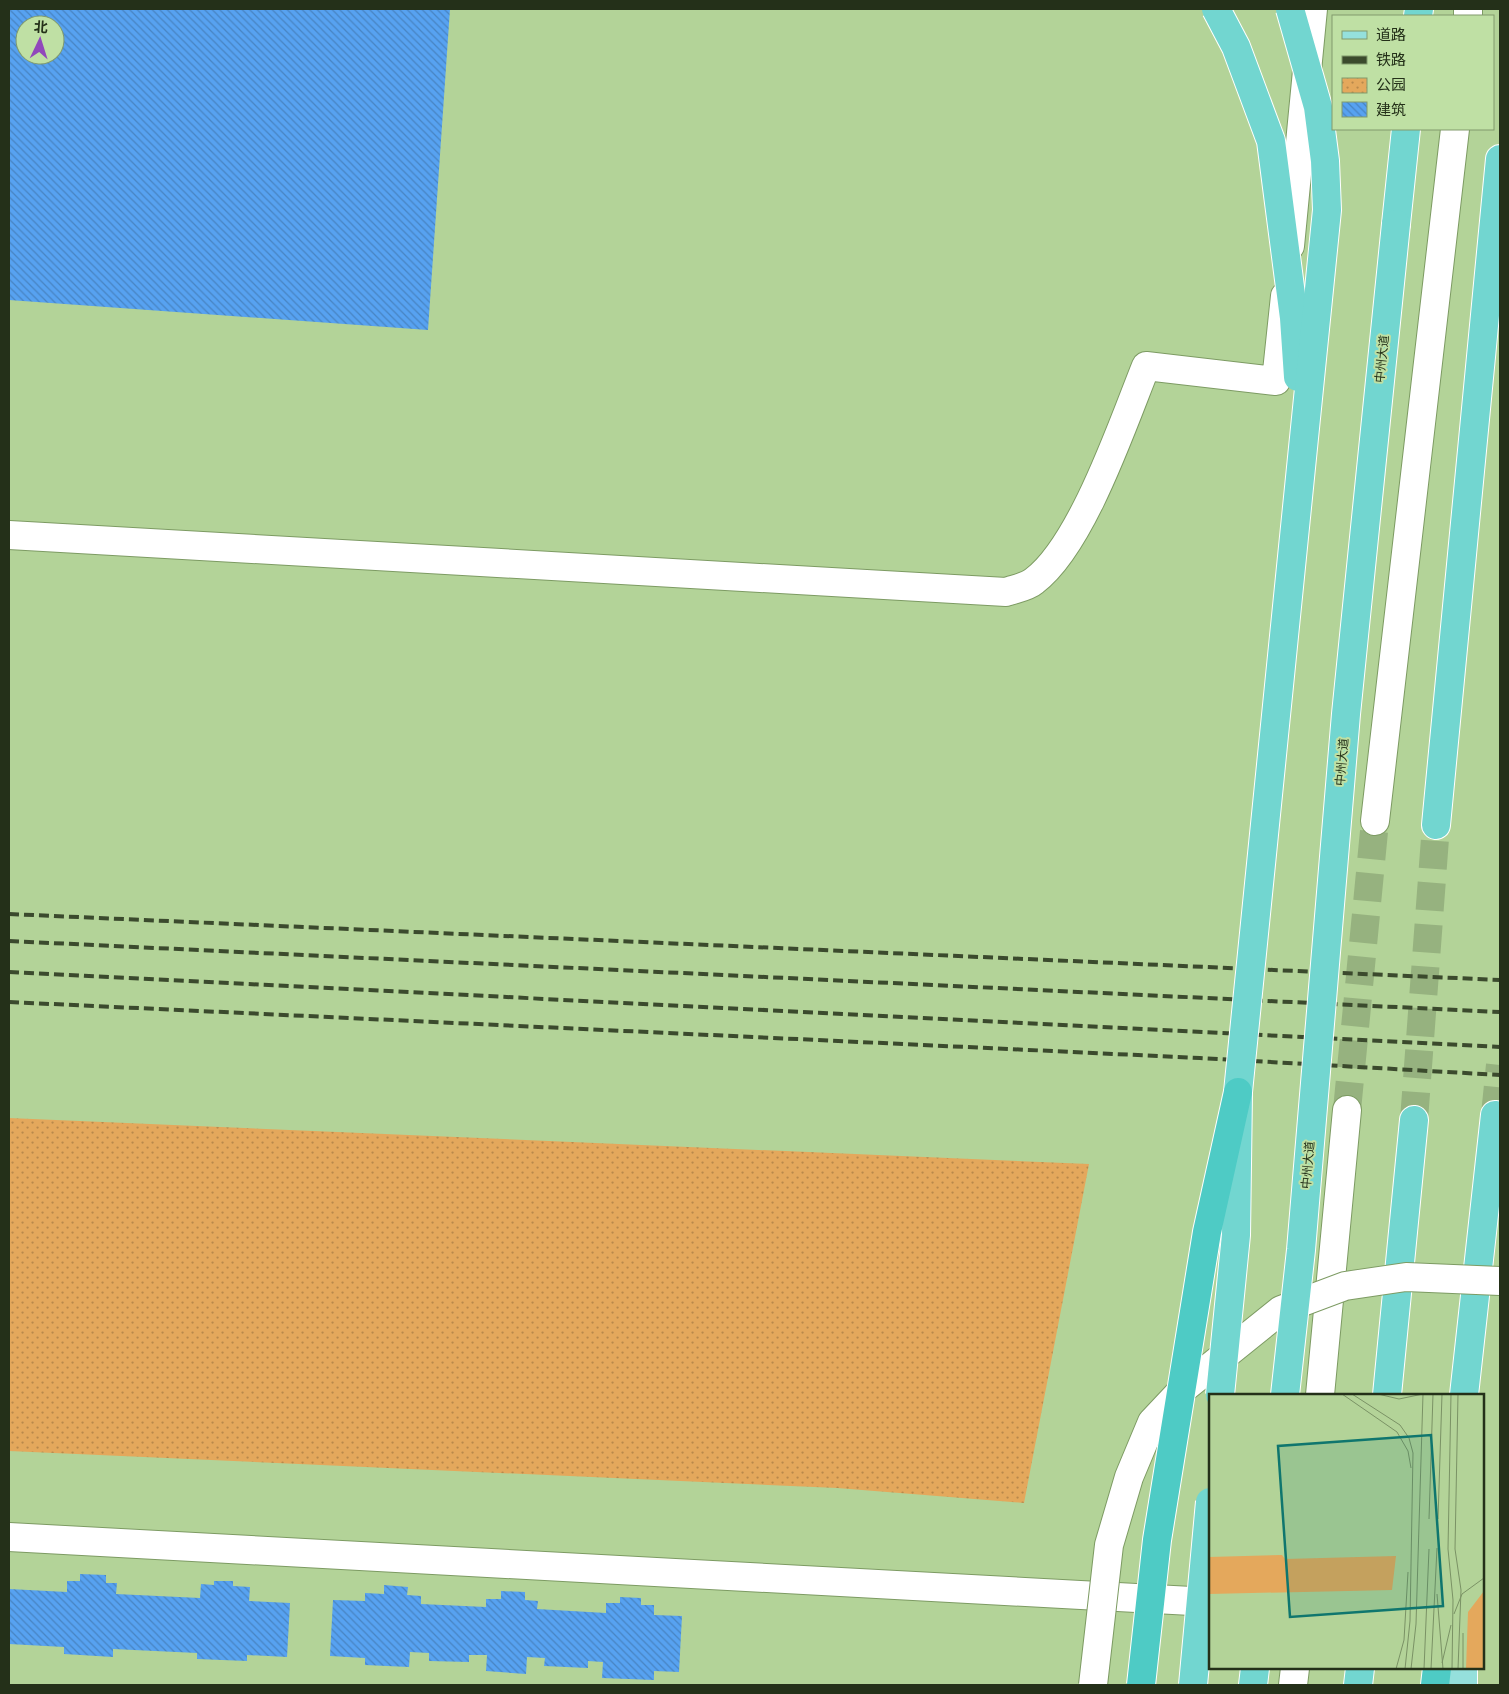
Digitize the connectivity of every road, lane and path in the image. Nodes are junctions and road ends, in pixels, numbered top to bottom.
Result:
1 (1216, 9) edge
2 (1290, 9) edge
3 (1313, 9) edge
4 (1406, 130) edge
5 (1455, 130) edge
6 (1500, 159) edge
7 (1299, 478) junction
8 (9, 535) edge
9 (1375, 821) tunnel mouth
10 (1436, 826) tunnel mouth
11 (1238, 1092) junction
12 (1347, 1110) tunnel mouth
13 (1495, 1114) dead end
14 (1414, 1120) tunnel mouth
15 (1500, 1281) edge
16 (1220, 1394) edge
17 (1285, 1394) edge
18 (1320, 1394) edge
19 (1387, 1394) edge
20 (1464, 1394) edge
21 (1209, 1513) edge
22 (9, 1536) edge
23 (1209, 1602) edge
24 (1255, 1669) edge
25 (1295, 1669) edge
26 (1360, 1669) edge
27 (1437, 1669) edge
28 (1463, 1669) edge
29 (1093, 1685) edge
30 (1141, 1685) edge
31 (1193, 1685) edge
32 (1253, 1685) edge
33 (1293, 1685) edge
34 (1358, 1685) edge
35 (1435, 1685) edge
36 (1464, 1685) edge

1 - 7 highway, bridge
2 - 7 highway, bridge
3 - 8 street
4 - 17 highway, 中州大道, bridge
5 - 9 street
6 - 10 highway
7 - 11 highway, bridge
11 - 16 highway, bridge
11 - 30 highway, bridge
12 - 18 street
13 - 20 highway
14 - 19 highway
15 - 29 street, bridge
21 - 31 highway, bridge
22 - 23 street
24 - 32 highway
25 - 33 street
26 - 34 highway
27 - 35 highway
28 - 36 main road

